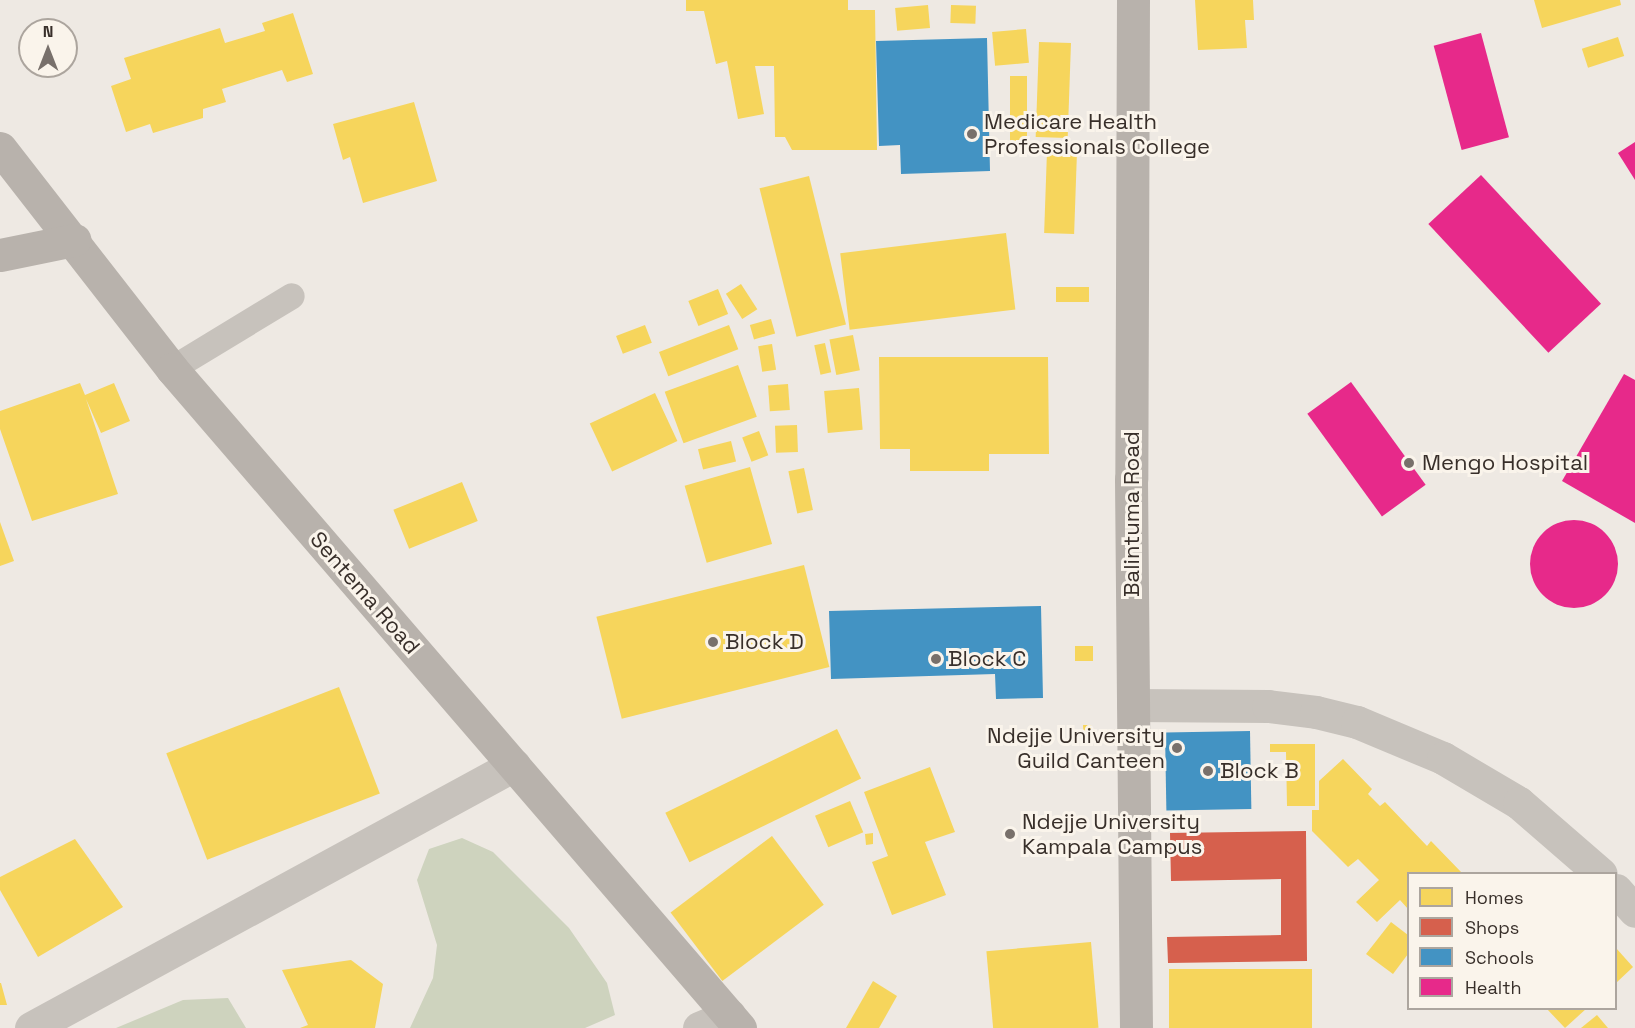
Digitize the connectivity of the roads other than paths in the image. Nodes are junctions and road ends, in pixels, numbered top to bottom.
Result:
1 (1133, 0) edge
2 (0, 148) edge
3 (74, 240) junction
4 (0, 255) edge
5 (292, 296) dead end
6 (172, 369) junction
7 (1133, 705) junction
8 (514, 765) junction
9 (1600, 872) edge
10 (1617, 891) edge
11 (1635, 911) edge
12 (735, 1022) edge
13 (31, 1028) edge
14 (699, 1028) edge
15 (1136, 1028) edge

1 - 7 main road, Balintuma Road
2 - 3 main road, Sentema Road
3 - 4 main road
3 - 6 main road, Sentema Road
5 - 6 lane
6 - 8 main road, Sentema Road
7 - 9 street
7 - 15 main road, Balintuma Road
8 - 12 main road, Sentema Road
8 - 13 street
10 - 11 street
12 - 14 street

